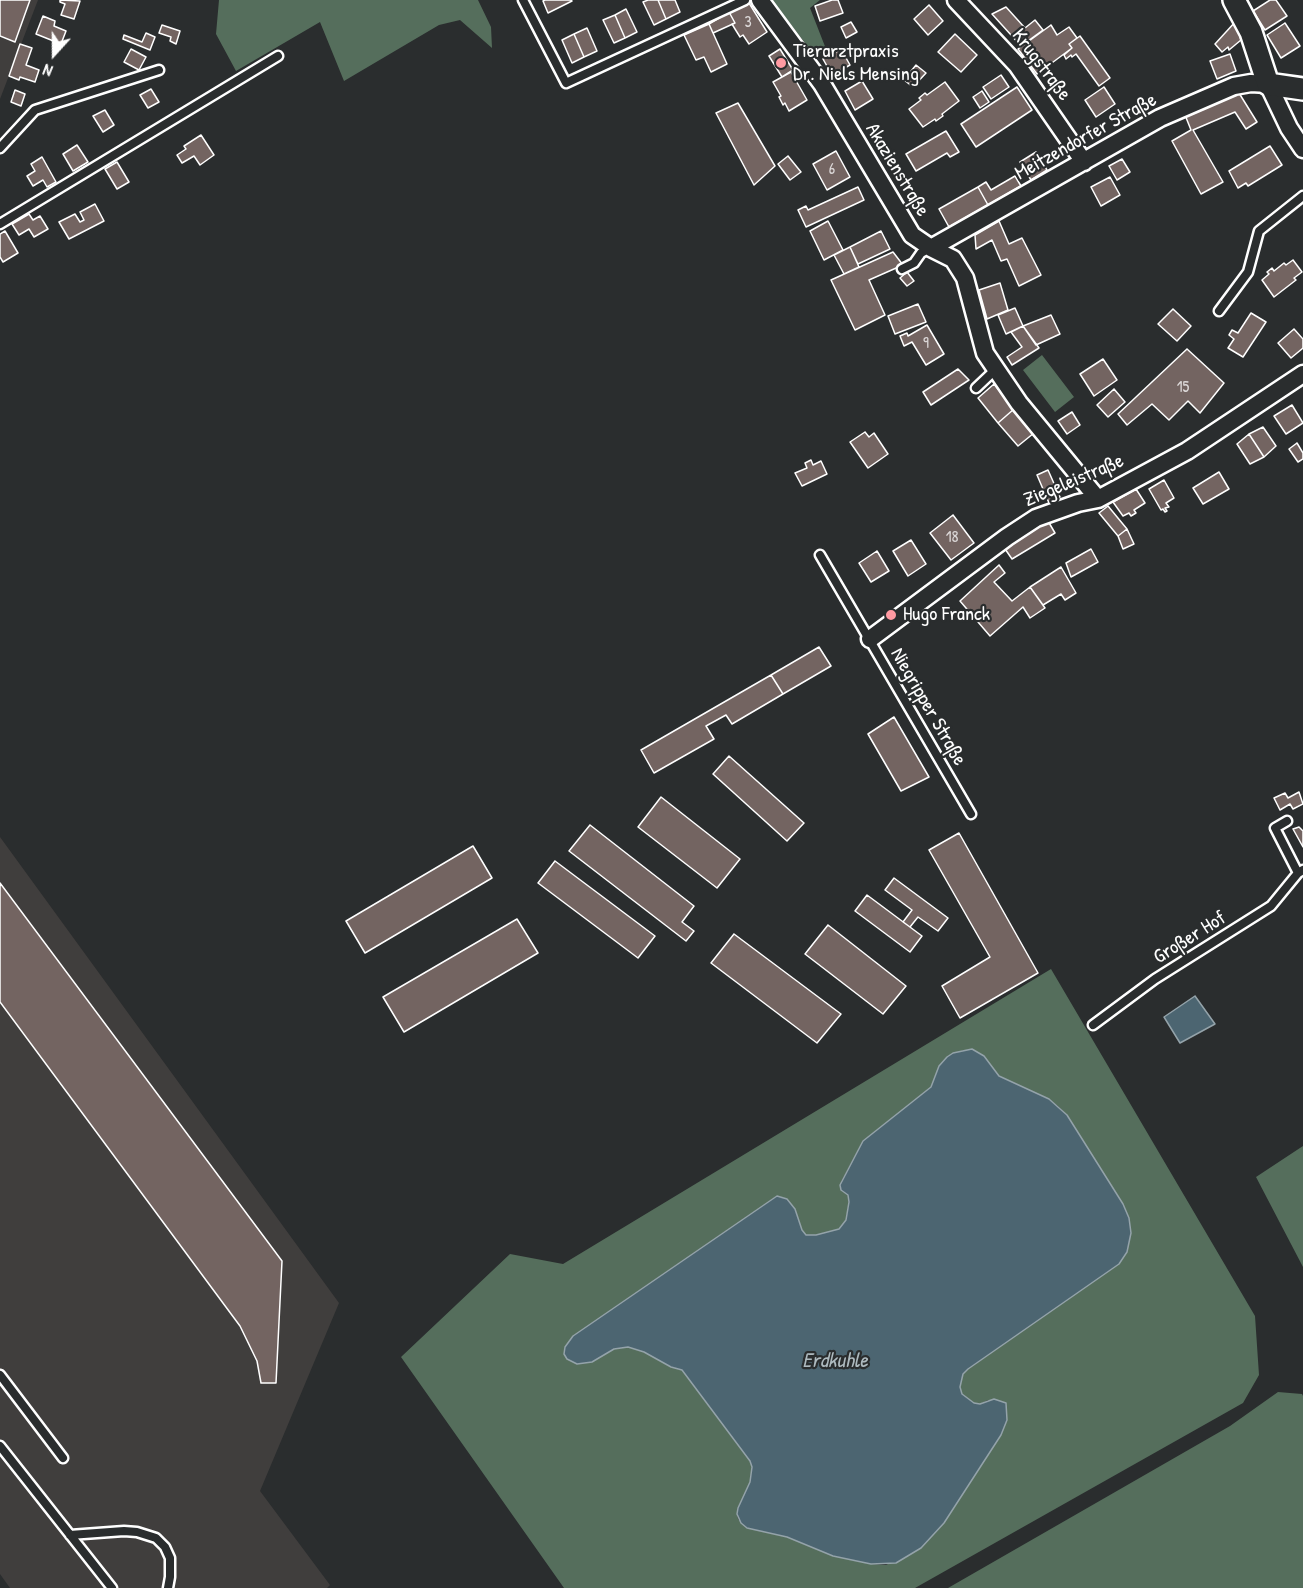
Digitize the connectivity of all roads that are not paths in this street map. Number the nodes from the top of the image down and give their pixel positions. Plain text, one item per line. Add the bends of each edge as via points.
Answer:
1 (523, 0) edge
2 (530, 0) edge
3 (745, 0) edge
4 (760, 0) edge
5 (956, 0) edge
6 (1234, 0) edge
7 (528, 9) junction
8 (278, 56) dead end
9 (159, 70) dead end
10 (1268, 84) junction
11 (1303, 89) edge
12 (0, 148) edge
13 (1303, 149) edge
14 (1084, 162) junction
15 (1303, 196) edge
16 (0, 224) edge
17 (931, 248) junction
18 (902, 269) dead end
19 (1219, 311) dead end
20 (996, 369) junction
21 (1303, 374) edge
22 (976, 388) dead end
23 (1098, 499) junction
24 (820, 555) dead end
25 (870, 639) junction
26 (971, 814) dead end
27 (1287, 821) dead end
28 (1300, 871) edge
29 (1093, 1025) dead end
30 (0, 1375) edge
31 (0, 1446) edge
32 (63, 1458) dead end
33 (70, 1535) junction
34 (111, 1588) edge
35 (168, 1588) edge

1 - 7 lane
2 - 7 lane
3 - 7 lane via 566,83
4 - 17 street, Akazienstraße via 822,84 912,235
5 - 14 street, Krugstraße via 1017,65
6 - 10 street via 1251,32
8 - 16 lane
9 - 12 lane via 35,110
10 - 11 street
10 - 13 street
10 - 14 street, Meitzendorfer Straße via 1234,86 1160,118
14 - 17 street, Meitzendorfer Straße
15 - 19 lane via 1259,231 1248,272
17 - 18 lane
17 - 20 street, Akazienstraße via 953,259 964,278 985,353
20 - 22 lane
20 - 23 street, Akazienstraße
21 - 23 street, Ziegeleistraße via 1187,452
23 - 25 street, Ziegeleistraße via 1036,518
24 - 25 lane, Niegripper Straße
25 - 26 lane, Niegripper Straße
27 - 28 lane, Großer Hof via 1275,828
28 - 29 lane, Großer Hof via 1271,906 1155,979
30 - 32 lane
31 - 33 lane
33 - 34 lane
33 - 35 lane via 117,1530 152,1536 168,1553

